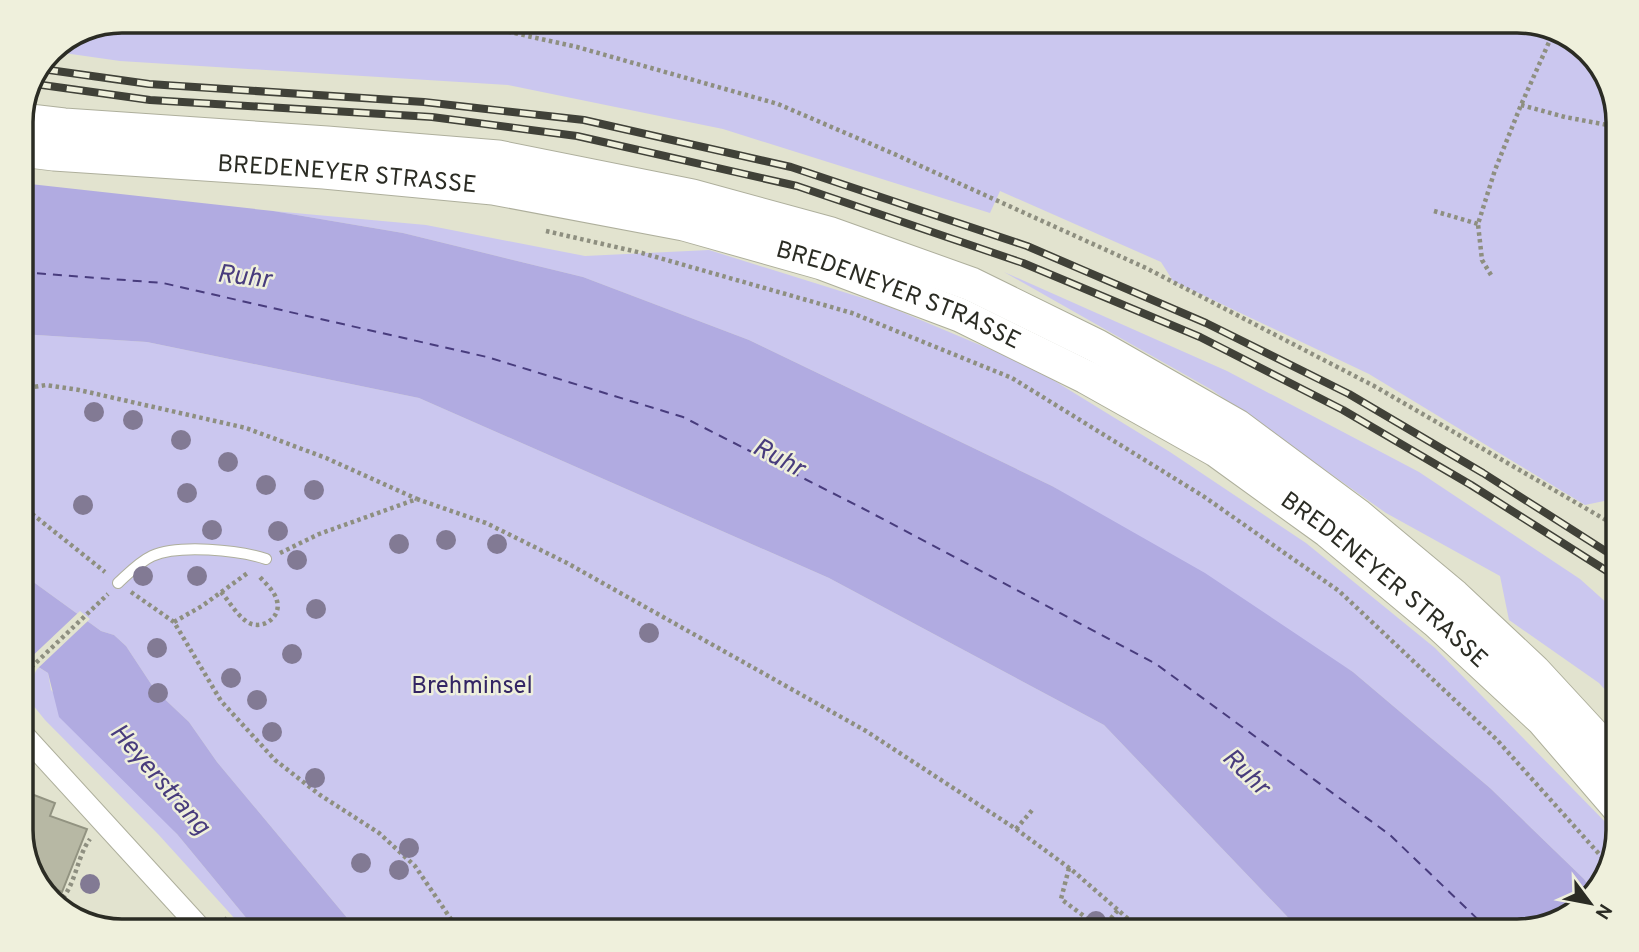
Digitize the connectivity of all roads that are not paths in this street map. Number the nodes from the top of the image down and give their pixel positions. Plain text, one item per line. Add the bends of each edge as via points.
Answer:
1 (33, 121) edge
2 (33, 151) edge
3 (266, 559) road end
4 (118, 583) road end
5 (33, 745) edge
6 (1606, 749) edge
7 (1606, 793) edge
8 (192, 919) edge

1 - 6 main road, BREDENEYER STRASSE via 498,157 705,199 831,234 971,284 1097,346 1237,426 1454,596 1534,671
2 - 7 main road, BREDENEYER STRASSE via 493,188 684,224 822,263 960,314 1216,450 1328,531 1436,621 1543,720
3 - 4 lane via 221,551 167,551 138,564
5 - 8 street

